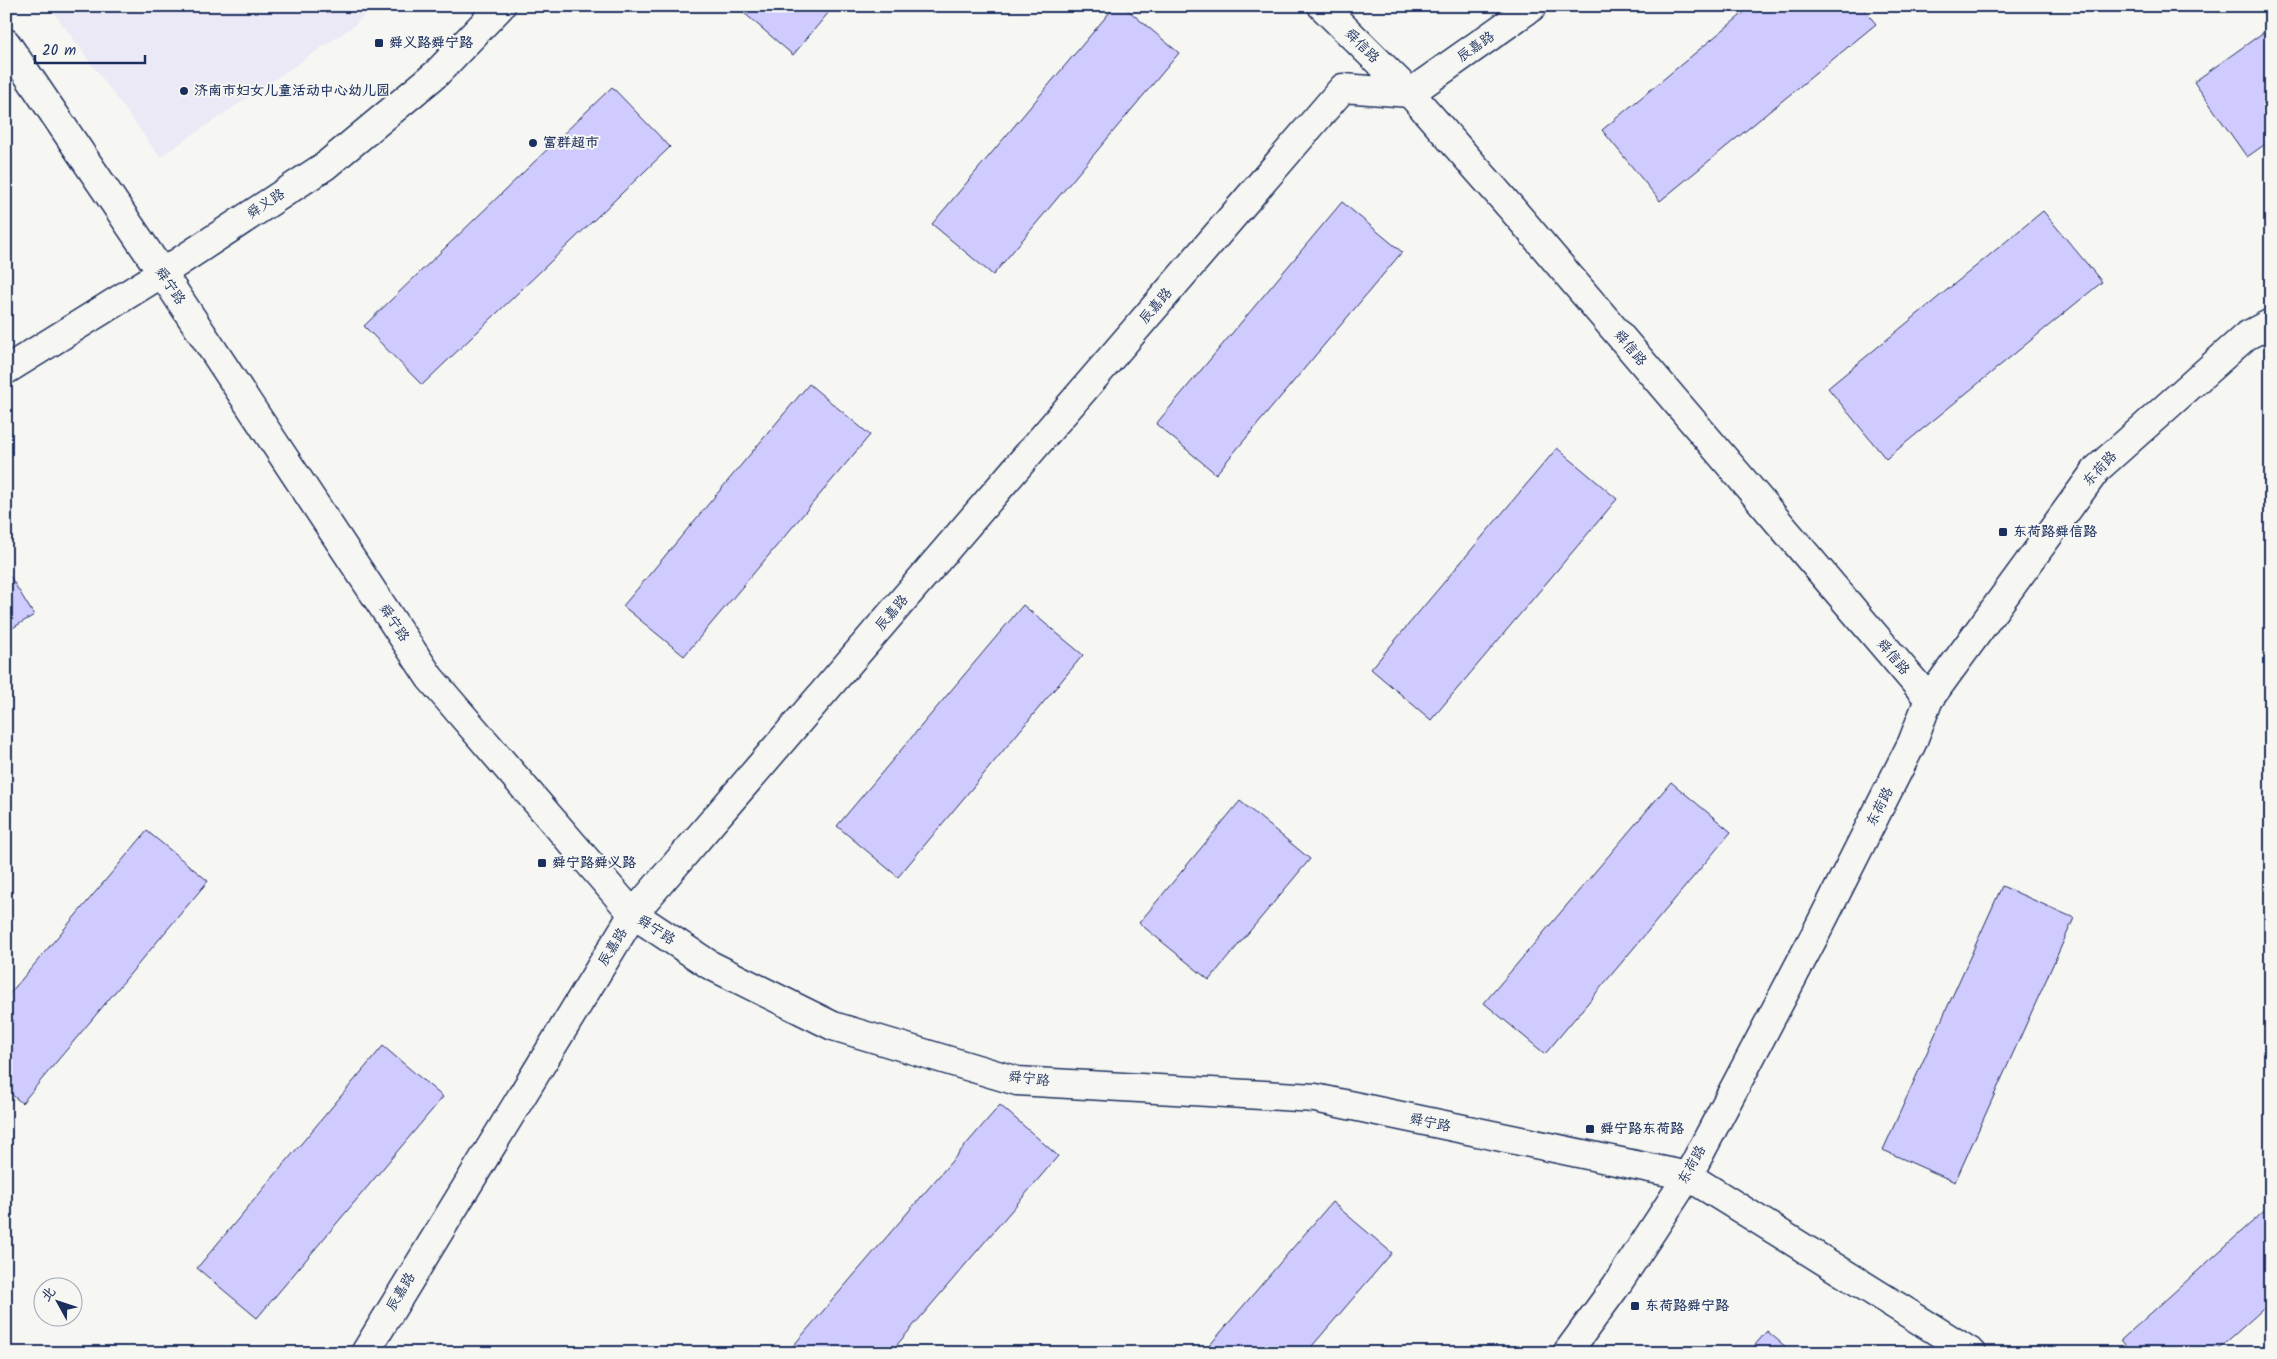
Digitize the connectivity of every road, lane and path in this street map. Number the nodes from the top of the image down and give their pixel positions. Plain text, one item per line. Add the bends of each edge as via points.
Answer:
1 (501, 6) edge
2 (1322, 6) edge
3 (1533, 6) edge
4 (6, 43) edge
5 (1410, 93) junction
6 (162, 273) junction
7 (2271, 323) edge
8 (6, 370) edge
9 (1929, 700) junction
10 (633, 914) junction
11 (1688, 1176) junction
12 (365, 1353) edge
13 (1567, 1353) edge
14 (1972, 1353) edge

1 - 6 street, 舜义路 via 436,74 325,166
2 - 5 street, 舜信路
3 - 5 street, 辰嘉路
4 - 6 street, 舜宁路
5 - 9 street, 舜信路
5 - 10 street, 辰嘉路 via 1343,88
6 - 8 street, 舜义路
6 - 10 street, 舜宁路 via 430,678
7 - 9 street, 东荷路 via 2246,336 2097,469
9 - 11 street, 东荷路 via 1912,743 1834,898
10 - 11 street, 舜宁路 via 710,965 833,1026 1017,1080 1314,1098
10 - 12 street, 辰嘉路
11 - 13 street, 东荷路 via 1616,1286
11 - 14 street

